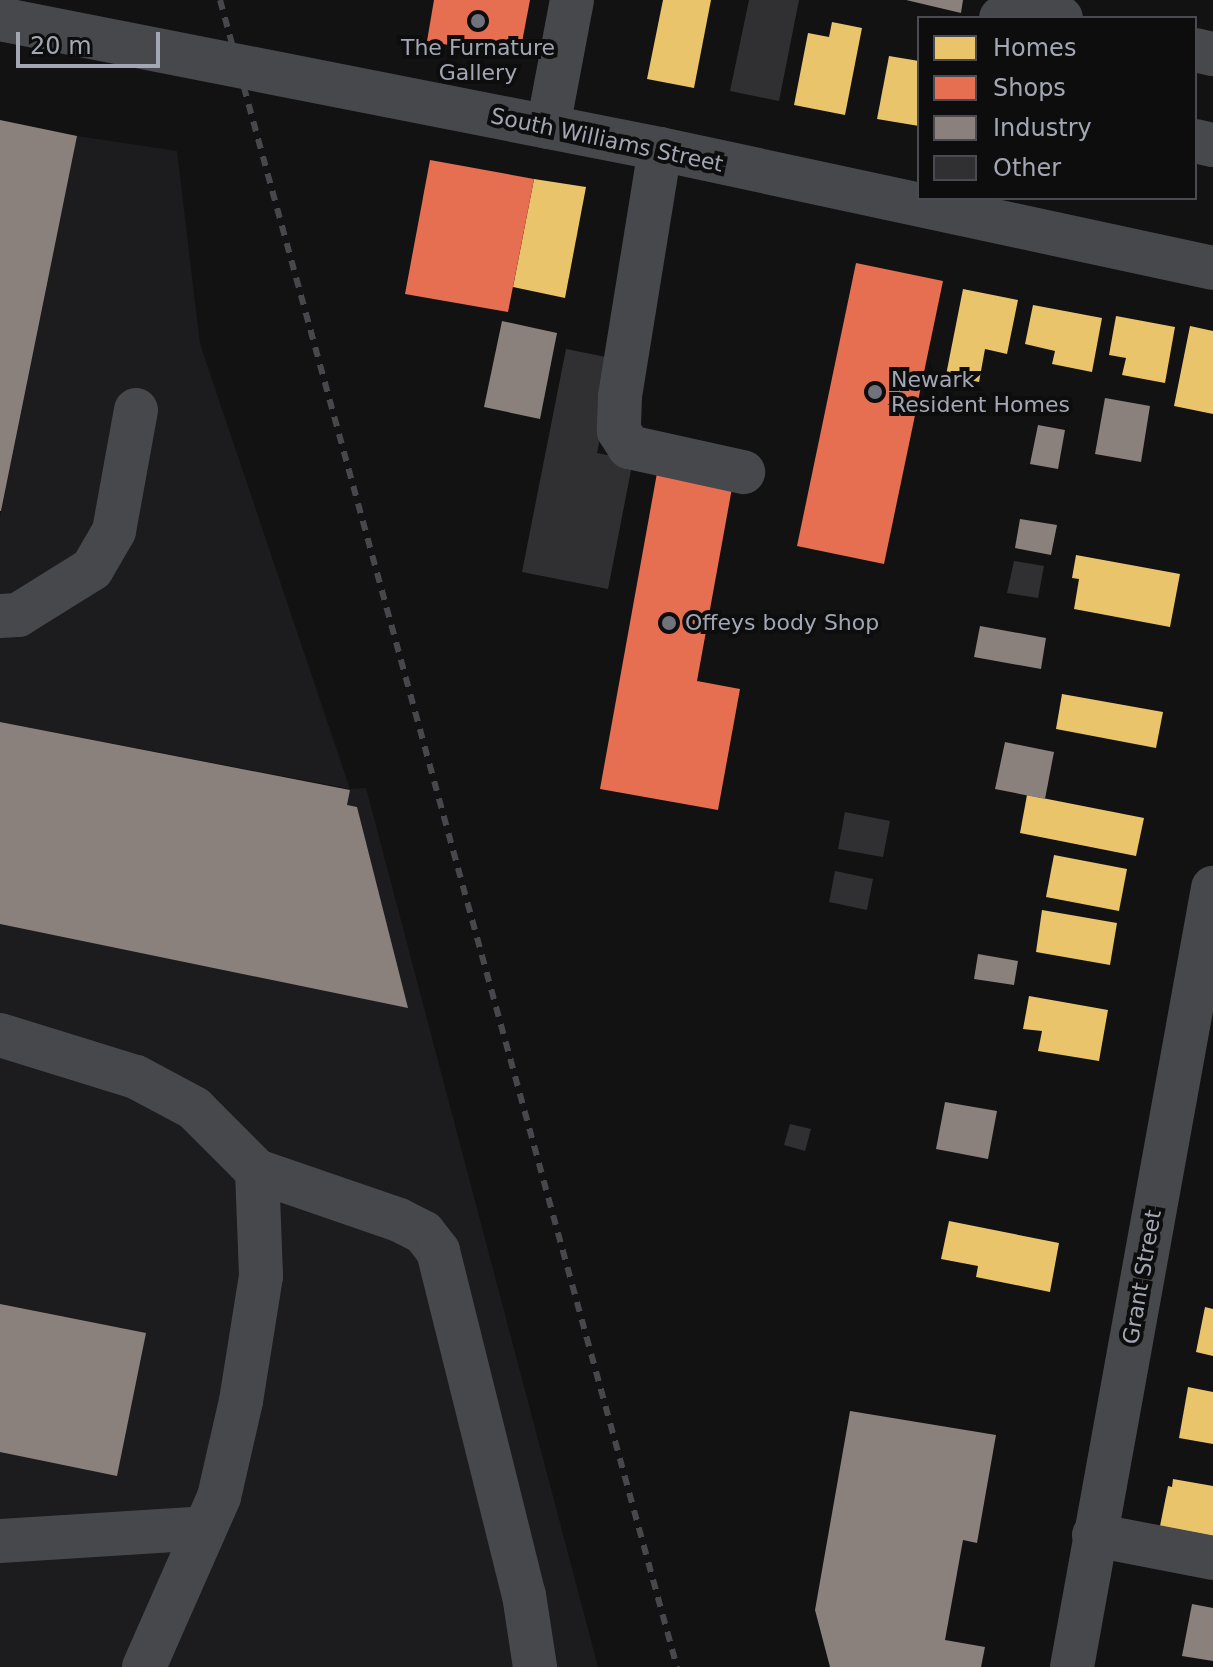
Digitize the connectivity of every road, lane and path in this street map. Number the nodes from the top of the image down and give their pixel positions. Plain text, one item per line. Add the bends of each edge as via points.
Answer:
1 (572, 0) edge
2 (1002, 11) edge
3 (1053, 16) edge
4 (0, 19) edge
5 (548, 127) junction
6 (660, 149) junction
7 (917, 198) edge
8 (927, 200) edge
9 (953, 205) edge
10 (1213, 268) edge
11 (136, 410) dead end
12 (743, 472) dead end
13 (0, 616) edge
14 (1213, 888) edge
15 (0, 1035) edge
16 (257, 1171) junction
17 (205, 1528) junction
18 (1094, 1535) junction
19 (0, 1541) edge
20 (1213, 1558) edge
21 (144, 1667) edge
22 (535, 1667) edge
23 (1072, 1667) edge

1 - 5 street
2 - 3 street via 1025,9
4 - 5 street, South Williams Street
5 - 6 street, South Williams Street
6 - 7 street, South Williams Street
6 - 12 street via 620,396 619,431 629,447
8 - 9 street, South Williams Street
9 - 10 street, South Williams Street
11 - 13 street via 114,531 92,569 18,615
14 - 18 street, Grant Street
15 - 16 street via 136,1077 194,1108
16 - 17 street via 261,1276 241,1401 219,1497
16 - 22 street via 399,1220 424,1233 438,1251 524,1595
17 - 19 street
17 - 21 street
18 - 20 street
18 - 23 street, Grant Street

